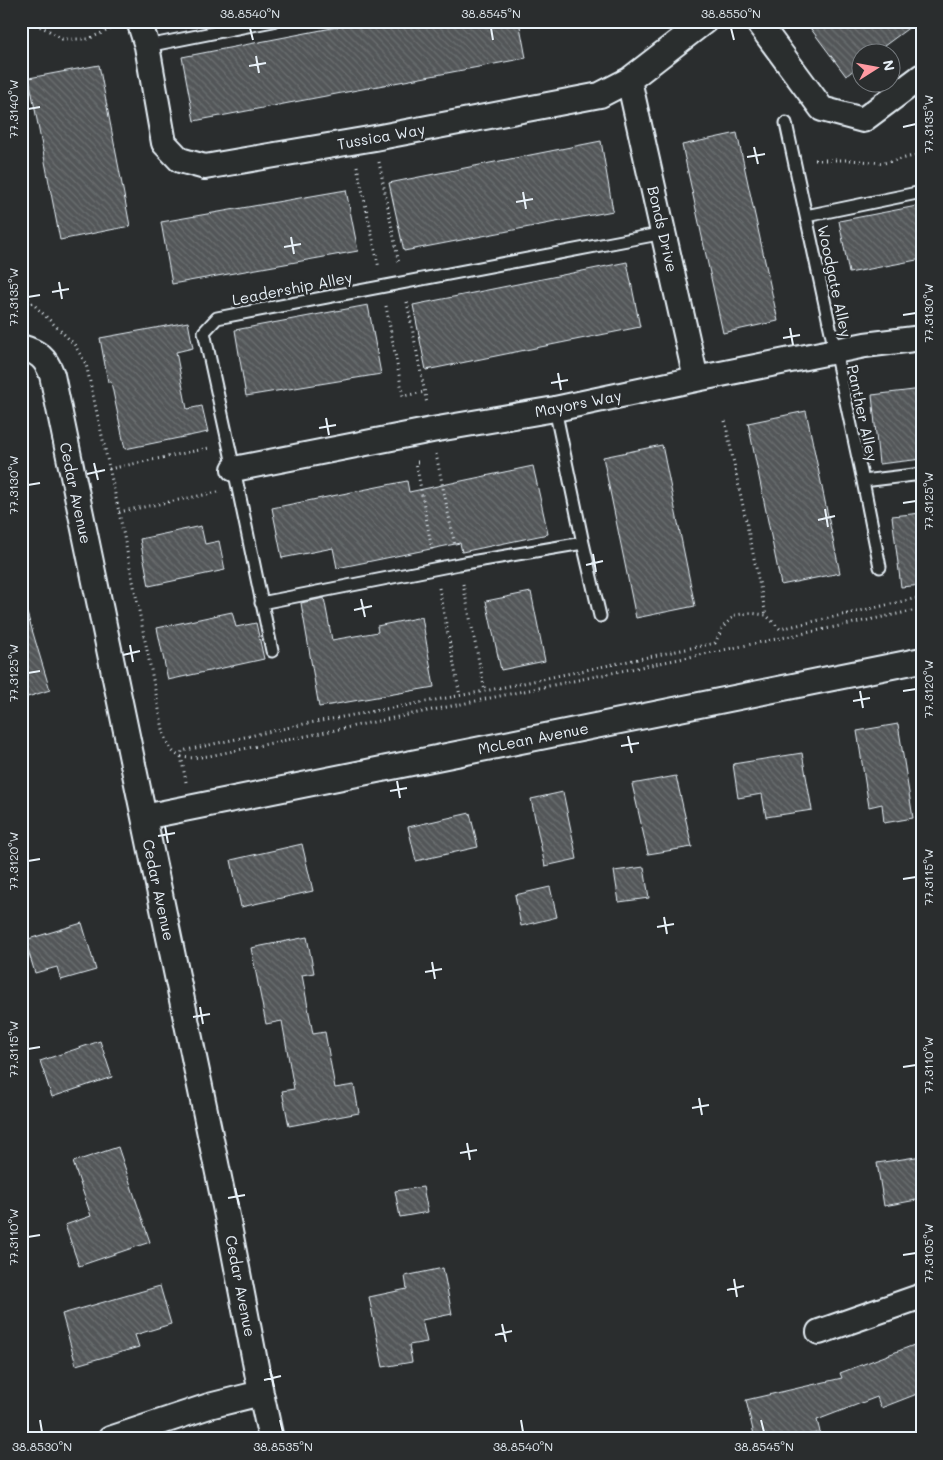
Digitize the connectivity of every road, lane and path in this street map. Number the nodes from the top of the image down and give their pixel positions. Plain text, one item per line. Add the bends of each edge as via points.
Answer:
1 (26, 21) edge
2 (272, 21) edge
3 (705, 21) edge
4 (757, 21) edge
5 (130, 23) edge
6 (147, 46) junction
7 (922, 76) edge
8 (629, 80) junction
9 (786, 123) dead end
10 (922, 154) edge
11 (795, 164) junction
12 (922, 192) edge
13 (806, 216) junction
14 (664, 233) junction
15 (21, 292) edge
16 (922, 338) edge
17 (26, 349) edge
18 (835, 352) junction
19 (696, 379) junction
20 (555, 409) junction
21 (725, 421) dead end
22 (229, 444) junction
23 (109, 469) junction
24 (922, 474) edge
25 (236, 478) junction
26 (863, 481) junction
27 (119, 512) junction
28 (583, 543) junction
29 (880, 567) dead end
30 (922, 597) edge
31 (261, 603) junction
32 (922, 610) edge
33 (766, 615) junction
34 (600, 616) dead end
35 (272, 651) dead end
36 (922, 660) edge
37 (181, 756) junction
38 (190, 807) junction
39 (144, 816) junction
40 (922, 1296) edge
41 (819, 1332) dead end
42 (261, 1393) junction
43 (922, 1435) edge
44 (110, 1439) edge
45 (271, 1439) edge
46 (914, 1439) edge

1 - 5 path via 62,39 88,39
2 - 6 lane
3 - 8 street, Tussica Way
4 - 7 street via 822,109 863,120
5 - 6 street, Tussica Way
6 - 8 street, Tussica Way via 164,143 180,160 205,167 600,95
8 - 14 street, Bonds Drive
9 - 11 lane, Woodgate Alley
10 - 11 path via 884,163 820,160
11 - 13 lane, Woodgate Alley
12 - 13 lane, Woodgate Alley
13 - 18 lane, Woodgate Alley
14 - 19 street, Bonds Drive
14 - 22 lane, Leadership Alley via 217,318 204,332
15 - 23 path via 74,344 86,364
16 - 18 street, Mayors Way
17 - 39 street, Cedar Avenue via 44,360 52,375
18 - 19 street, Mayors Way
18 - 26 lane, Panther Alley
19 - 20 street, Mayors Way
20 - 25 street, Mayors Way via 432,430
20 - 28 lane
21 - 33 path
22 - 23 path
22 - 25 lane, Leadership Alley
23 - 27 path
24 - 26 lane, Panther Alley
25 - 27 path
25 - 31 lane, Leadership Alley
26 - 29 lane, Panther Alley
27 - 37 path via 164,734 171,750
28 - 31 lane
28 - 34 lane
30 - 33 path via 780,628
31 - 35 lane, Leadership Alley
32 - 37 path via 209,756 188,759
33 - 37 path via 735,615 723,626 715,643 304,724 182,751
36 - 38 street, McLean Avenue
37 - 38 path
38 - 39 street, McLean Avenue
39 - 42 street, Cedar Avenue
40 - 41 street
42 - 44 street via 209,1406
42 - 45 street, Cedar Avenue
43 - 46 lane

